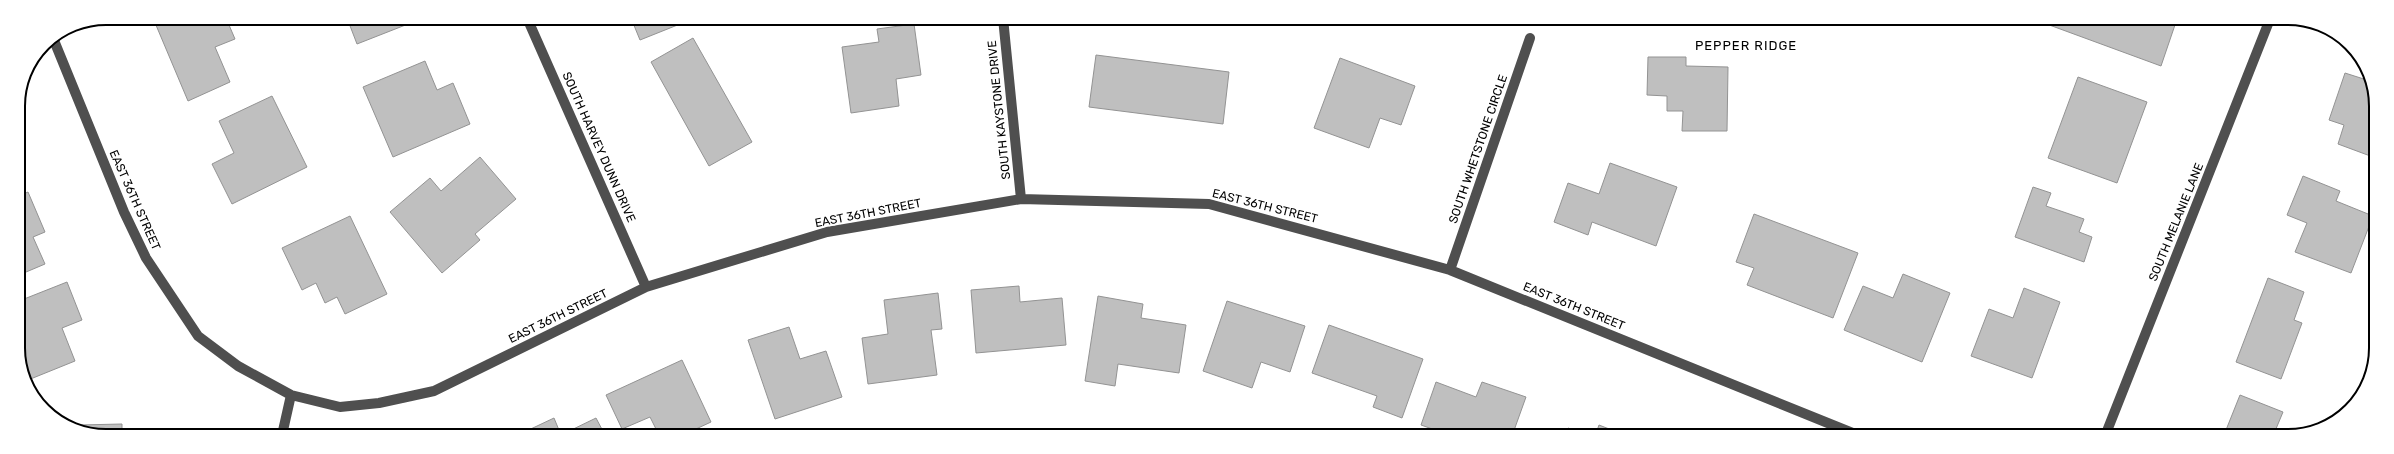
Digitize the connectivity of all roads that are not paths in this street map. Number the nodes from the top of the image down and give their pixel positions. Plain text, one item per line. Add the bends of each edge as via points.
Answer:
1 (530, 25) edge
2 (1003, 25) edge
3 (2268, 25) edge
4 (1530, 38) dead end
5 (55, 43) edge
6 (1021, 199) junction
7 (1450, 270) junction
8 (646, 287) junction
9 (291, 395) junction
10 (283, 429) edge
11 (1843, 429) edge
12 (2108, 429) edge

1 - 8 street, SOUTH HARVEY DUNN DRIVE
2 - 6 street, SOUTH KAYSTONE DRIVE
3 - 12 street, SOUTH MELANIE LANE
4 - 7 street, SOUTH WHETSTONE CIRCLE
5 - 9 street, EAST 36TH STREET via 146,258 198,336 238,366
6 - 7 street, EAST 36TH STREET via 1210,204
6 - 8 street, EAST 36TH STREET via 827,232
7 - 11 street, EAST 36TH STREET
8 - 9 street, EAST 36TH STREET via 434,390 379,403 340,406
9 - 10 street

